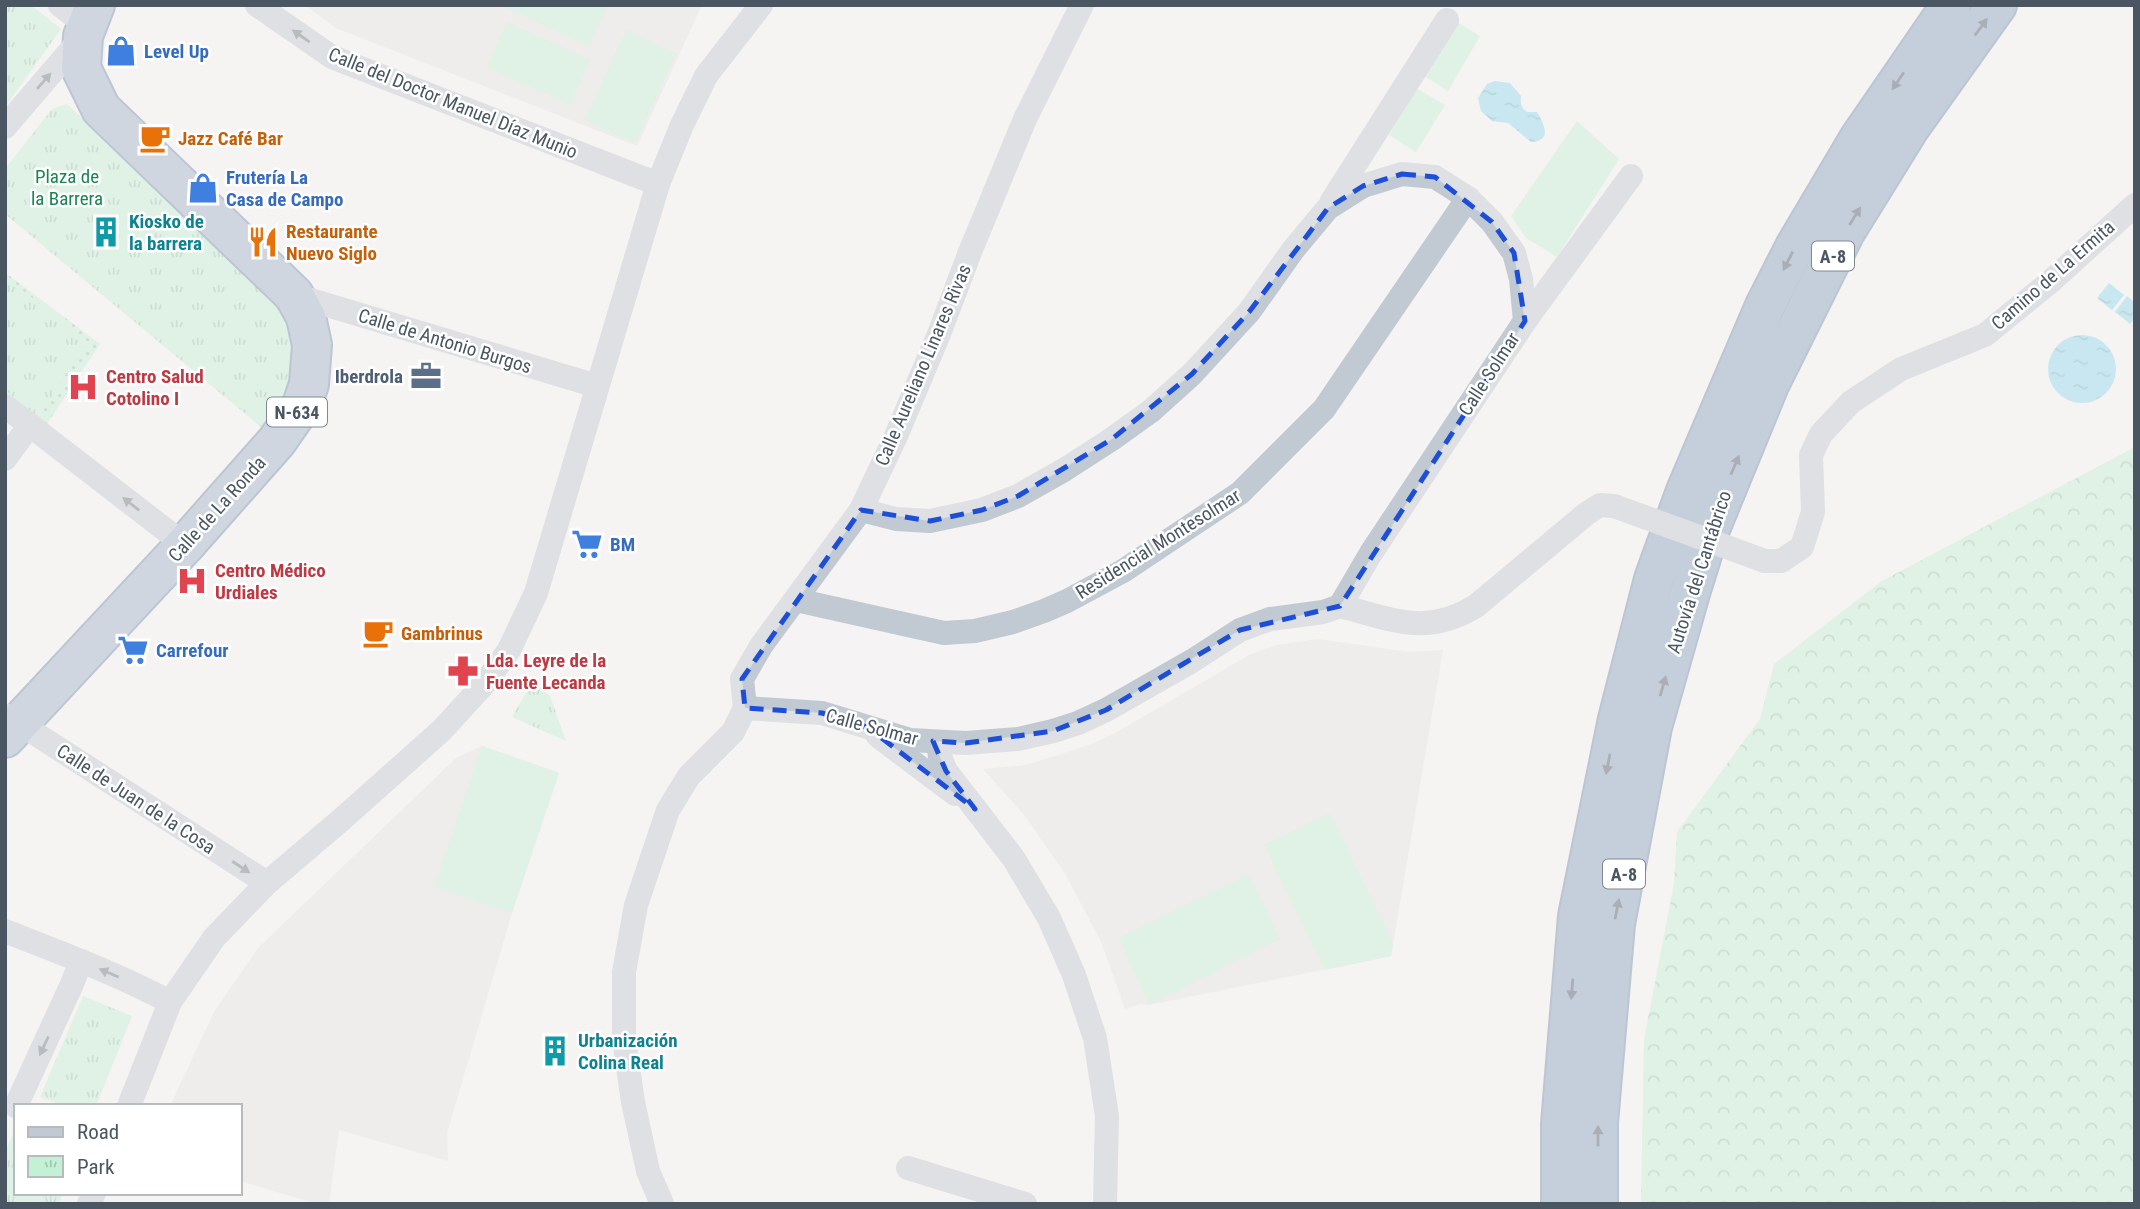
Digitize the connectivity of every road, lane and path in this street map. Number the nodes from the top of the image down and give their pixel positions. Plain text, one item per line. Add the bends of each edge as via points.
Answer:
1 (257, 5) edge
2 (761, 5) edge
3 (1082, 5) edge
4 (1951, 5) edge
5 (1997, 5) edge
6 (1447, 20) dead end
7 (81, 28) edge
8 (5, 127) edge
9 (1631, 176) dead end
10 (658, 184) junction
11 (1468, 198) junction
12 (2135, 205) edge
13 (1328, 208) junction
14 (294, 295) junction
15 (1525, 321) junction
16 (597, 386) junction
17 (5, 405) edge
18 (30, 425) junction
19 (5, 459) edge
20 (861, 510) junction
21 (185, 545) junction
22 (796, 600) junction
23 (1340, 606) junction
24 (745, 708) junction
25 (10, 725) edge
26 (867, 727) junction
27 (938, 742) junction
28 (975, 809) junction
29 (267, 883) junction
30 (5, 931) edge
31 (81, 961) junction
32 (170, 1002) junction
33 (15, 1104) edge
34 (130, 1104) edge
35 (908, 1168) dead end
36 (662, 1204) edge
37 (1025, 1204) edge
38 (1105, 1204) edge
39 (1561, 1204) edge
40 (1598, 1204) edge

10 -> 1 street, Calle del Doctor Manuel Díaz Munio via 331,57
2 - 10 street via 706,76
3 - 20 street, Calle Aureliano Linares Rivas via 1025,119 939,334
4 -> 39 highway, Autovía del Cantábrico / A-8 via 1859,139 1765,306 1686,491 1654,579 1618,719 1578,916 1561,1124
40 -> 5 highway, Autovía del Cantábrico / A-8 via 1598,1123 1615,924 1652,727 1710,529 1769,385 1845,232 1910,127
6 - 13 street
8 -> 7 street
7 - 14 highway, Calle de La Ronda / N-634 via 101,109
9 - 15 street
10 - 16 street
11 - 13 street, Calle Solmar via 1435,177 1402,174 1363,186
11 - 15 street, Calle Solmar via 1514,253
11 - 22 street, Residencial Montesolmar via 1324,408 1240,493 1123,570 1044,611 975,631 944,633
12 - 23 street, Camino de La Ermita, bridge via 1985,335 1901,369 1851,402 1821,435 1811,455 1813,512 1802,547 1781,561 1765,561 1614,506 1600,505 1459,617 1406,624
13 - 20 street, Calle Solmar via 1222,343 1151,411 1112,439 1018,496 982,510 930,520 896,519
14 - 16 street, Calle de Antonio Burgos
14 - 21 highway, Calle de La Ronda / N-634 via 306,317 312,345 302,405 277,441
15 - 23 street, Calle Solmar
16 - 29 street via 536,593 509,650 442,730
17 - 18 street
18 - 19 street
21 -> 18 street
20 - 22 street, Calle Aureliano Linares Rivas
21 - 25 highway, Calle de La Ronda / N-634
22 - 24 street, Calle Aureliano Linares Rivas via 742,679
23 - 27 street, Calle Solmar via 1269,619 1240,630 1117,704 1066,727 1018,739
24 - 26 street, Calle Solmar via 821,713
24 - 36 street via 733,732 689,776 668,810 636,905 624,972 624,1040 633,1101 648,1171
25 -> 29 street, Calle de Juan de la Cosa
26 - 27 street, Calle Solmar via 910,740
26 - 28 street
27 - 28 street via 947,771
28 - 38 street via 1014,859 1049,918 1095,1038 1107,1116
29 - 32 street via 215,938
30 - 31 street
32 -> 31 street
31 -> 33 street
32 - 34 street
35 - 37 street

